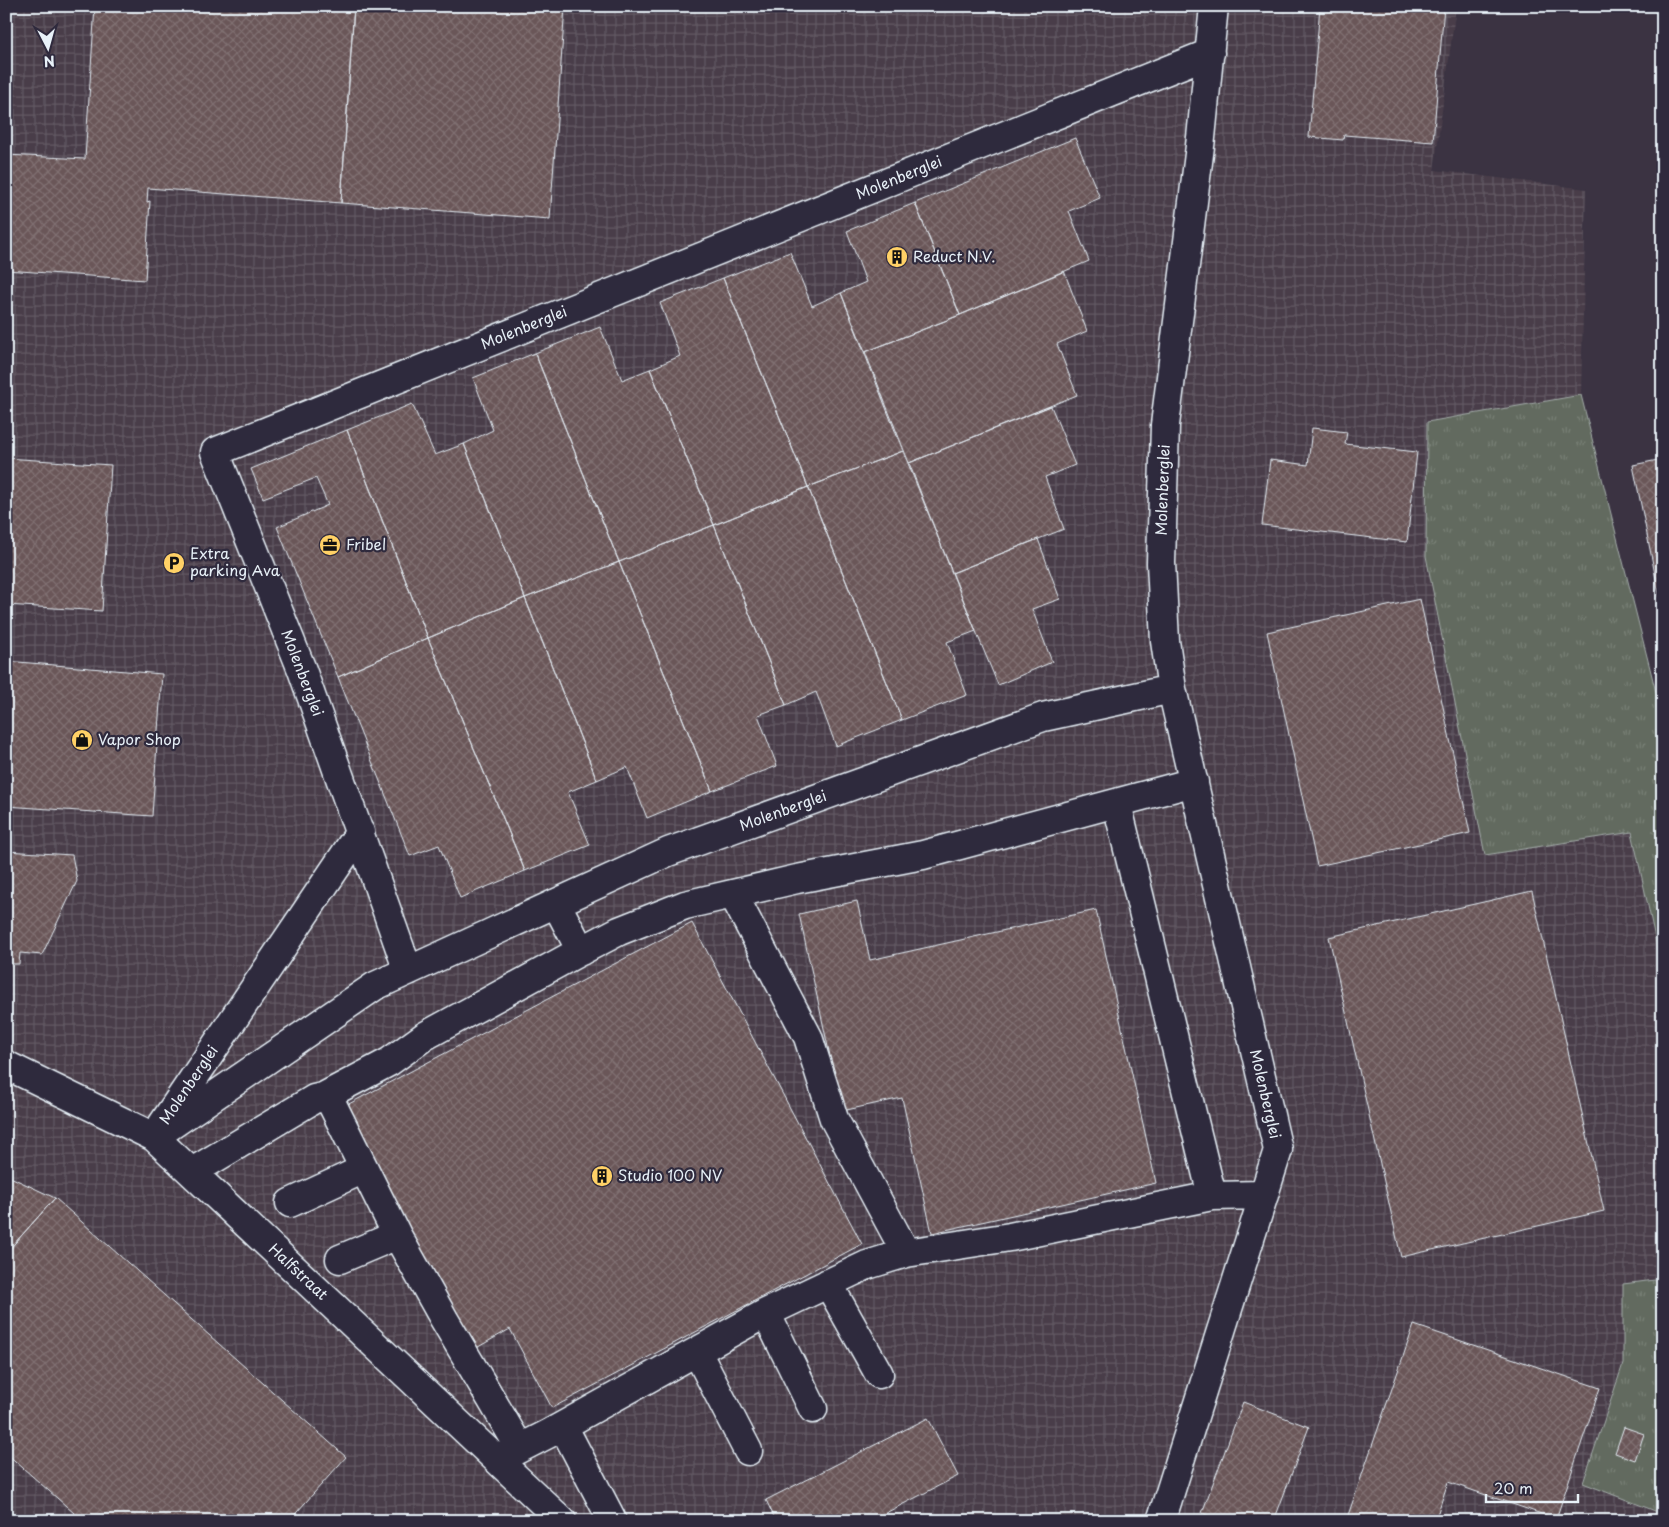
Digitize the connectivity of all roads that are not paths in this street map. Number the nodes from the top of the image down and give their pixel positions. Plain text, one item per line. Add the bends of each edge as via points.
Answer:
1 (1214, 6) edge
2 (1210, 53) junction
3 (1172, 689) junction
4 (1194, 782) junction
5 (1117, 804) junction
6 (360, 832) junction
7 (733, 894) junction
8 (556, 903) junction
9 (581, 951) junction
10 (408, 971) junction
11 (6, 1065) edge
12 (323, 1097) junction
13 (154, 1136) junction
14 (364, 1169) junction
15 (192, 1172) junction
16 (1264, 1195) junction
17 (1212, 1196) junction
18 (290, 1203) dead end
19 (397, 1235) junction
20 (906, 1253) junction
21 (340, 1259) dead end
22 (828, 1283) junction
23 (766, 1313) junction
24 (697, 1352) junction
25 (880, 1374) dead end
26 (813, 1409) dead end
27 (563, 1426) junction
28 (748, 1451) dead end
29 (508, 1454) junction
30 (610, 1518) dead end
31 (562, 1521) edge
32 (1161, 1521) edge

1 - 2 street, Molenberglei
2 - 3 street, Molenberglei via 1165,426 1161,563
2 - 6 street, Molenberglei via 215,452 302,670
3 - 4 street, Molenberglei
3 - 8 street, Molenberglei via 1044,717 668,852
4 - 5 street
4 - 16 street, Molenberglei via 1278,1150
5 - 7 street via 922,855
5 - 17 street
6 - 10 street, Molenberglei
6 - 13 street, Molenberglei
7 - 9 street via 685,905 619,931
7 - 20 street via 808,1037 834,1119
8 - 9 street
8 - 10 street, Molenberglei
9 - 12 street via 425,1036 390,1062
10 - 13 street, Molenberglei via 375,986
11 - 13 street, Halfstraat
12 - 14 street via 330,1100
12 - 15 street via 314,1098
13 - 15 street, Halfstraat
14 - 18 street
14 - 19 street
15 - 29 street, Halfstraat
16 - 17 street
16 - 32 street, Molenberglei
17 - 20 street via 1010,1237
19 - 21 street
19 - 29 street via 444,1319
20 - 22 street via 867,1265
22 - 23 street
22 - 25 street
23 - 24 street
23 - 26 street
24 - 27 street
24 - 28 street
27 - 29 street
27 - 30 street
29 - 31 street, Halfstraat

